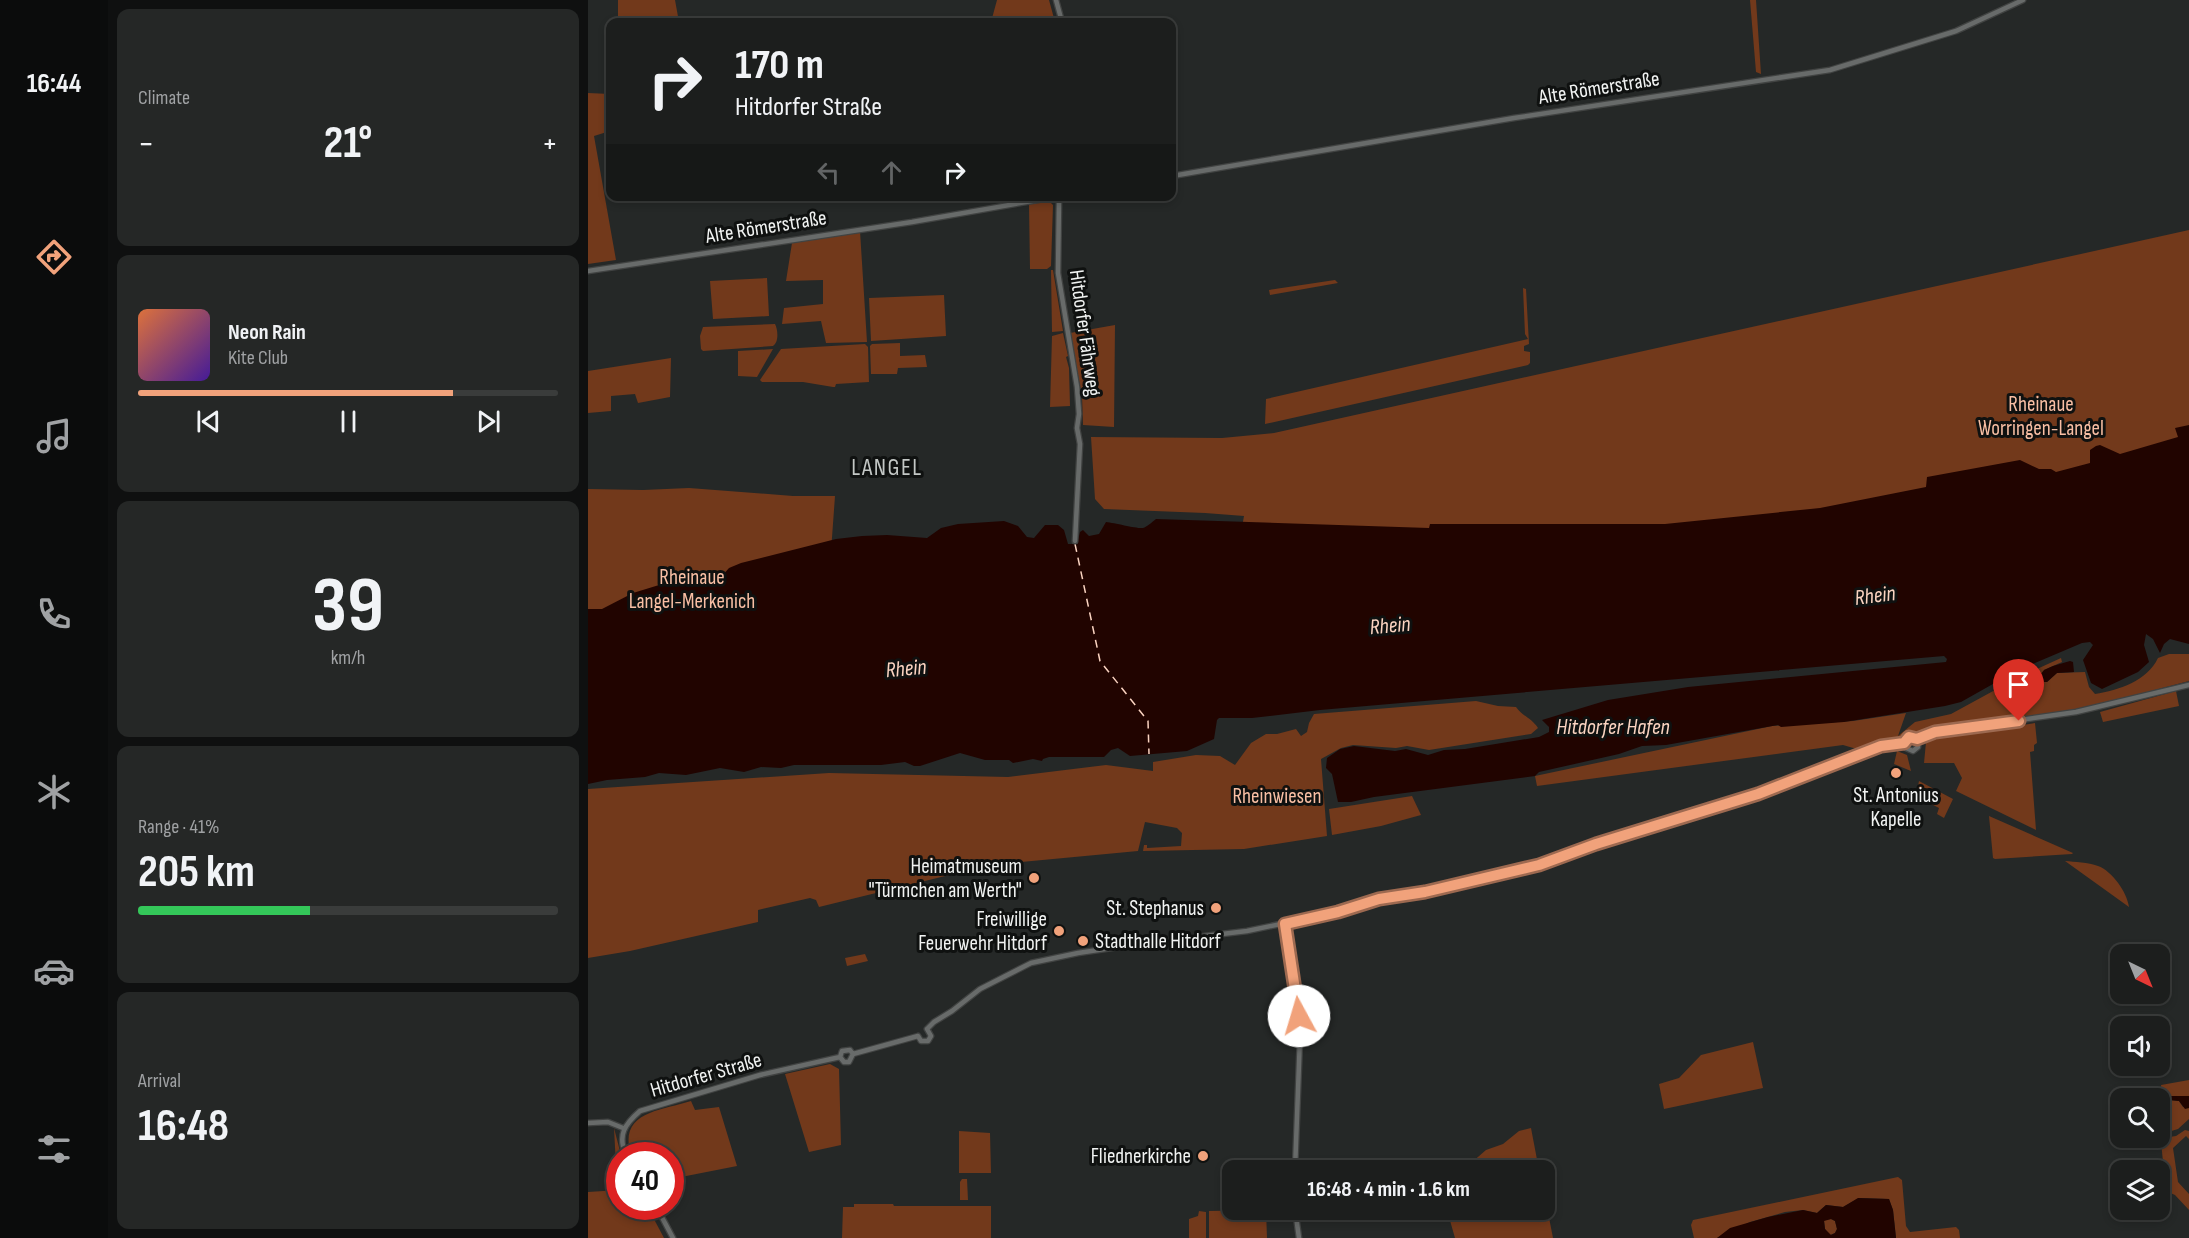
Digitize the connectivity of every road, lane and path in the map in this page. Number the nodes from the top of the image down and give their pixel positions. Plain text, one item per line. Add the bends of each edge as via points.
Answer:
1 (1056, 0) edge
2 (2023, 0) edge
3 (1061, 18) edge
4 (1176, 175) edge
5 (1039, 201) edge
6 (1058, 201) edge
7 (588, 271) edge
8 (1075, 541) dead end
9 (2189, 685) edge
10 (1917, 739) junction
11 (1904, 743) junction
12 (1285, 924) junction
13 (927, 1029) junction
14 (918, 1036) junction
15 (853, 1054) junction
16 (840, 1057) junction
17 (588, 1123) edge
18 (624, 1128) junction
19 (623, 1142) edge
20 (1295, 1160) edge
21 (663, 1220) edge
22 (1297, 1220) edge
23 (673, 1238) edge
24 (1299, 1238) edge

1 - 3 street
2 - 4 street, Alte Römerstraße via 1956,31 1830,70
5 - 7 street, Alte Römerstraße
6 - 8 street, Hitdorfer Fährweg via 1058,273 1079,414
9 - 10 street via 2097,707 1935,732
10 - 11 street via 1909,737
10 - 11 street via 1918,745 1912,751
11 - 12 street via 1881,746 1758,794 1539,865 1379,899
12 - 13 street via 1031,963 980,989
12 - 20 street via 1300,1036
13 - 14 street via 920,1030
13 - 14 street via 931,1036 928,1041 923,1042
14 - 15 street
15 - 16 street via 846,1049
15 - 16 street via 847,1062
16 - 18 street, Hitdorfer Straße via 760,1075 650,1108
17 - 18 street via 608,1122
18 - 19 street
21 - 23 street
22 - 24 street

